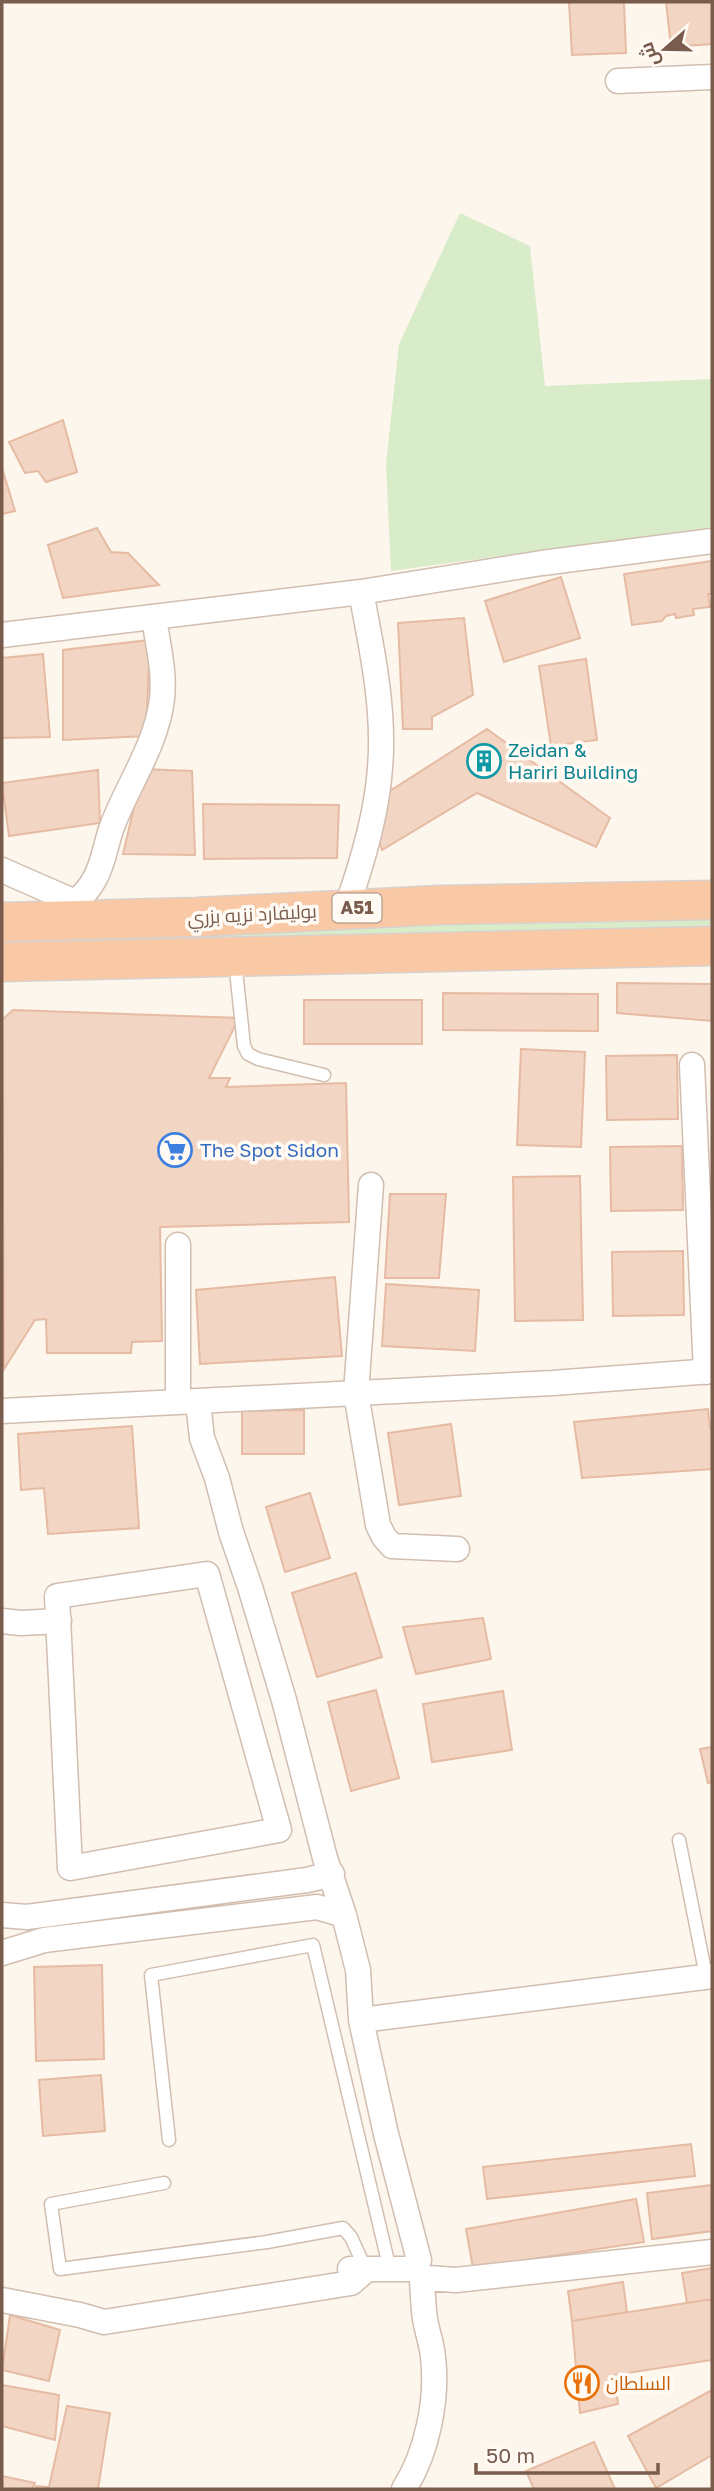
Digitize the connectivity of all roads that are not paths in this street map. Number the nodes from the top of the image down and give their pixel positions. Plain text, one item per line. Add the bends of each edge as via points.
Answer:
1 (712, 76) edge
2 (618, 81) dead end
3 (712, 541) edge
4 (362, 592) junction
5 (154, 618) junction
6 (2, 635) edge
7 (2, 870) edge
8 (712, 900) edge
9 (346, 909) junction
10 (63, 912) junction
11 (2, 922) edge
12 (712, 946) edge
13 (235, 957) junction
14 (7, 965) edge
15 (692, 1065) dead end
16 (324, 1075) dead end
17 (371, 1185) dead end
18 (178, 1245) dead end
19 (709, 1372) edge
20 (356, 1393) junction
21 (188, 1402) junction
22 (2, 1411) edge
23 (457, 1549) dead end
24 (2, 1621) edge
25 (59, 1621) junction
26 (679, 1840) dead end
27 (332, 1874) junction
28 (344, 1914) junction
29 (2, 1915) edge
30 (2, 1953) edge
31 (709, 1976) edge
32 (361, 2020) junction
33 (169, 2140) dead end
34 (164, 2183) dead end
35 (712, 2252) edge
36 (406, 2271) junction
37 (2, 2300) edge
38 (404, 2489) edge

1 - 2 street
3 - 4 street
4 - 5 street
4 - 9 street via 378,696 380,770
5 - 6 street
5 - 10 street via 162,668 162,700 155,726 94,880
7 - 10 street
8 - 9 highway, بوليفارد نزيه بزري / A51
9 - 10 highway, بوليفارد نزيه بزري / A51
10 - 11 highway, بوليفارد نزيه بزري / A51
12 - 13 highway
13 - 14 highway
13 - 16 lane via 248,1054
15 - 19 street
17 - 20 street
18 - 21 street
19 - 20 street
20 - 21 street
20 - 23 street via 384,1537 393,1546
21 - 22 street
21 - 27 street via 217,1478
24 - 25 street
25 - 25 street via 70,1868 279,1830 207,1574 57,1596
26 - 31 lane
27 - 28 street
27 - 29 street via 27,1917
28 - 30 street via 317,1907 44,1940
28 - 32 street via 358,1970
31 - 32 street
32 - 36 street via 386,2134
33 - 36 lane via 151,1975 313,1945
34 - 36 lane via 51,2204 60,2269 343,2228
35 - 36 street via 456,2280
36 - 37 street via 353,2267 80,2315
36 - 38 street via 425,2317 433,2358 433,2401

